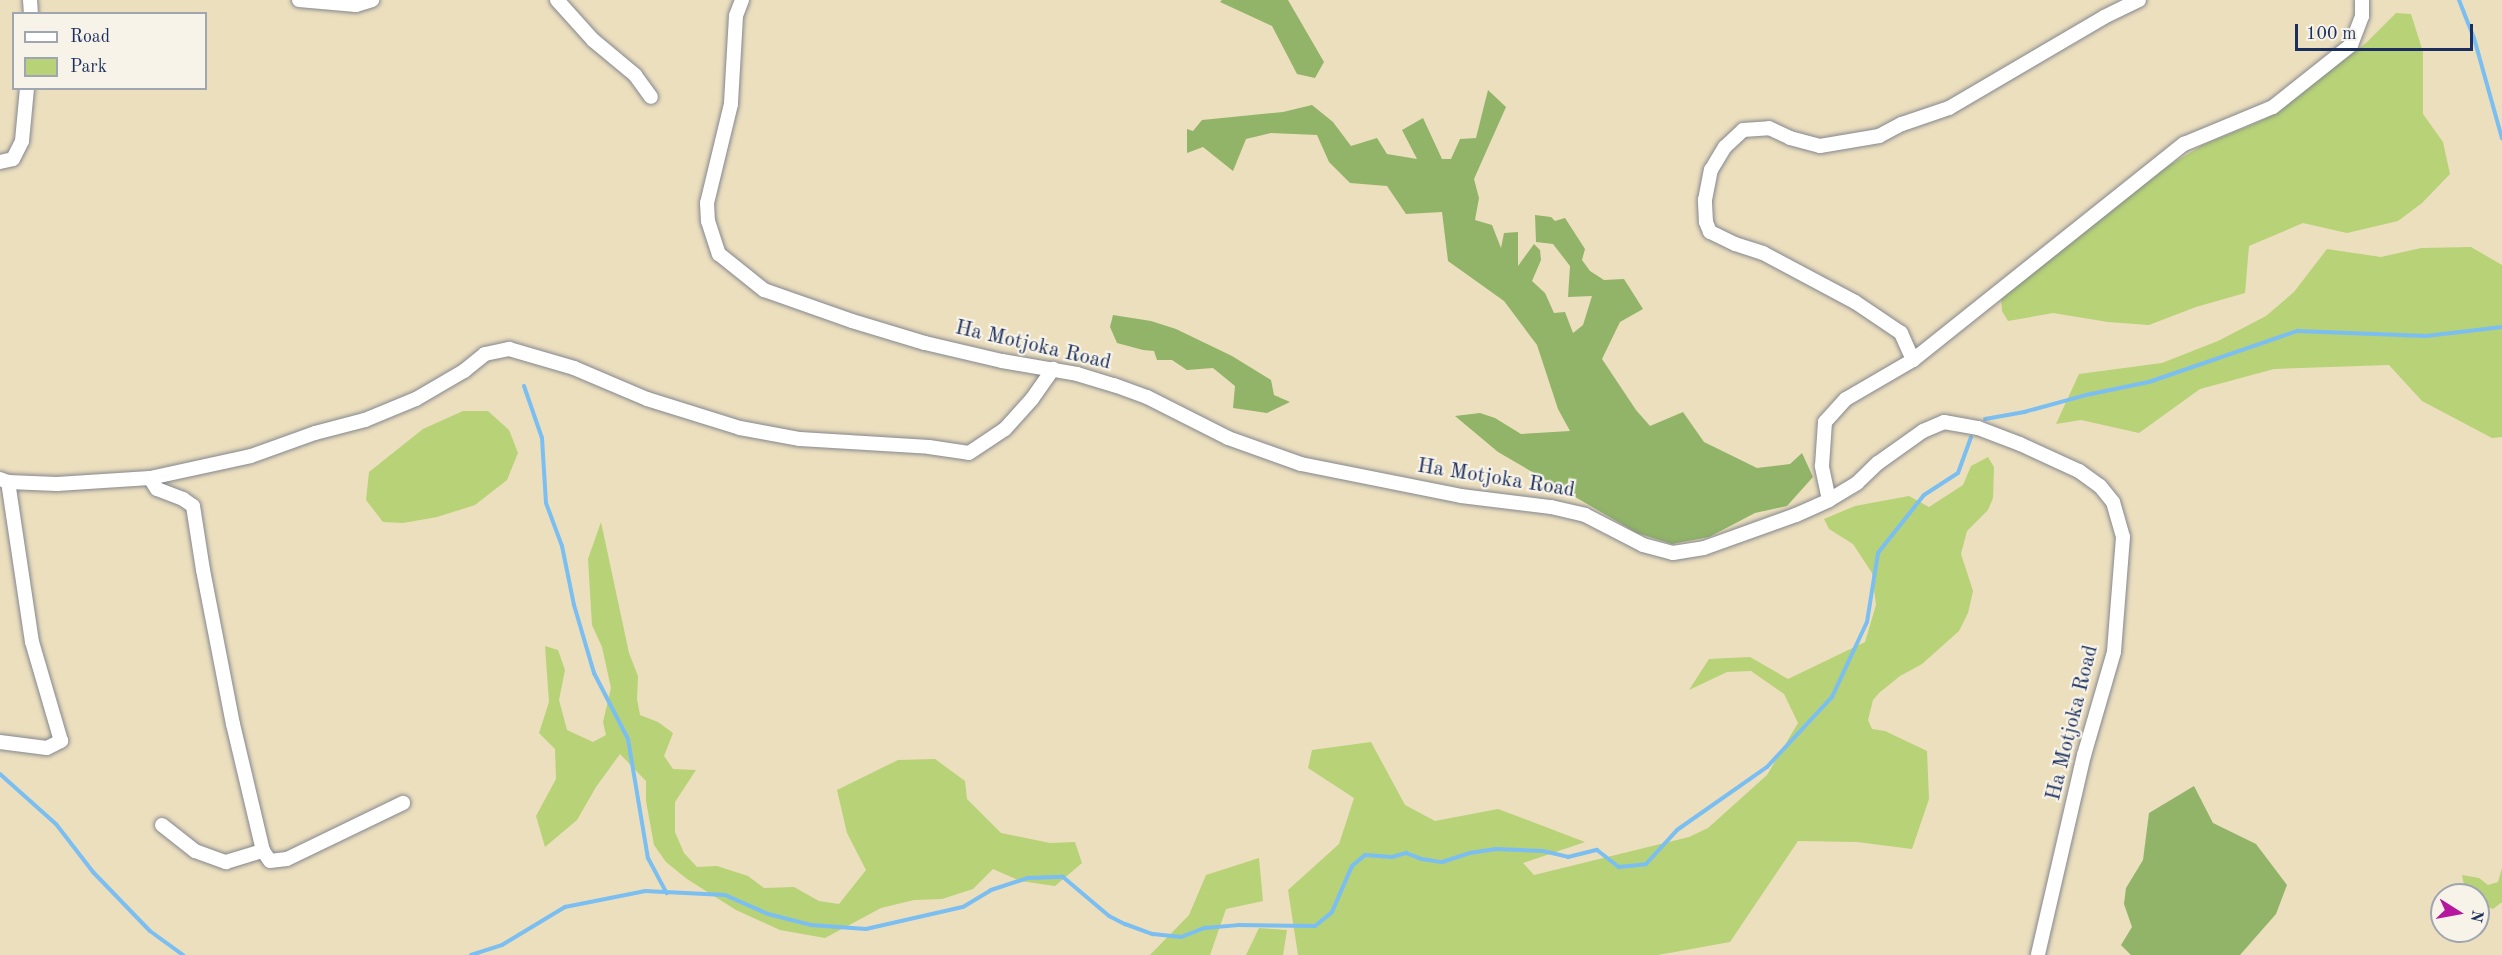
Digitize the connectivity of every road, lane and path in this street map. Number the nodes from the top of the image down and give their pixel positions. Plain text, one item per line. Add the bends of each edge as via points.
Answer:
1 (299, 0) edge
2 (372, 0) edge
3 (557, 0) edge
4 (742, 0) edge
5 (2139, 0) edge
6 (2362, 0) edge
7 (27, 90) edge
8 (651, 97) dead end
9 (0, 162) edge
10 (1913, 360) junction
11 (1053, 369) junction
12 (150, 478) junction
13 (4, 480) edge
14 (1829, 500) junction
15 (0, 742) edge
16 (403, 803) dead end
17 (162, 825) dead end
18 (263, 851) junction
19 (2038, 955) edge

1 - 2 street via 356,5
3 - 8 street via 593,40 634,75
4 - 11 street, Ha Motjoka Road via 735,16 731,104 707,203 711,234 719,254 764,291 968,354
5 - 10 street via 1949,108 1879,136 1820,146 1769,128 1743,130 1725,147 1711,170 1705,200 1710,232 1764,253 1855,302 1901,333
6 - 10 street via 2362,16 2351,45 2272,106 2184,144
7 - 9 street via 22,141 13,159
10 - 14 street via 1846,399 1825,423 1822,466
11 - 12 street via 1005,429 969,453 800,439 740,428 647,399 574,368 509,349 485,354 416,399 365,420 251,456
11 - 14 street, Ha Motjoka Road via 1147,397 1228,438 1300,464 1461,496 1586,515 1643,545 1673,553 1704,548
12 - 13 street via 57,484
12 - 18 street via 157,489 193,506 233,724
13 - 15 street via 32,642 61,741 47,748
14 - 19 street, Ha Motjoka Road via 1923,431 1944,422 1978,428 2050,458 2100,486 2113,502 2123,537 2114,652 2084,755
16 - 18 street via 287,859 270,861
17 - 18 street via 195,851 226,862

